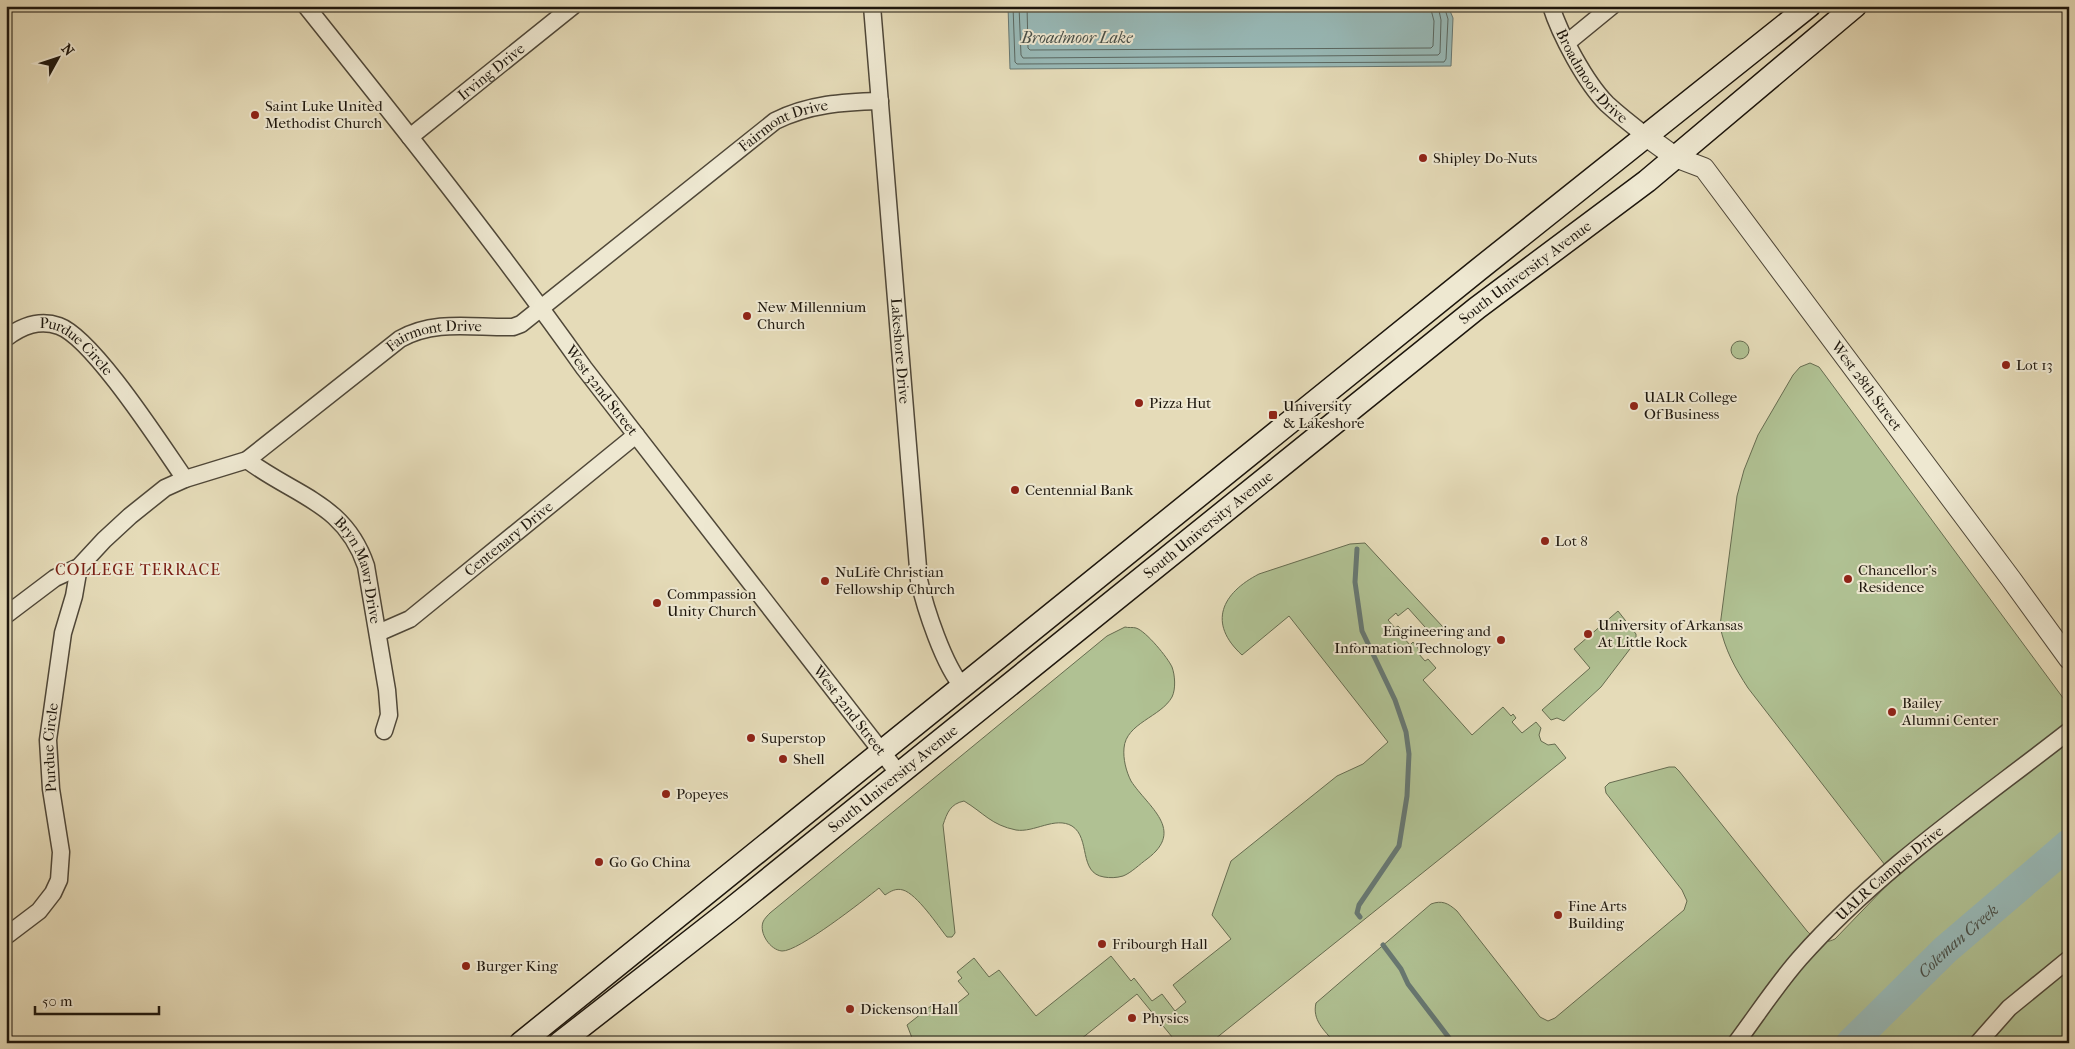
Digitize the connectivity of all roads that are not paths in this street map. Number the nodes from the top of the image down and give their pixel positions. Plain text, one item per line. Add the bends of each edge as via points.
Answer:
1 (306, 6) edge
2 (573, 6) edge
3 (872, 6) edge
4 (1551, 6) edge
5 (1612, 6) edge
6 (1810, 6) edge
7 (1855, 6) edge
8 (1568, 42) junction
9 (880, 101) junction
10 (1646, 136) junction
11 (410, 138) junction
12 (1675, 157) junction
13 (541, 308) junction
14 (6, 338) edge
15 (636, 436) junction
16 (247, 460) junction
17 (185, 479) junction
18 (79, 567) junction
19 (6, 615) edge
20 (378, 633) junction
21 (2069, 659) edge
22 (963, 687) junction
23 (384, 731) dead end
24 (2069, 731) edge
25 (882, 752) junction
26 (899, 774) junction
27 (6, 936) edge
28 (2069, 959) edge
29 (521, 1043) edge
30 (560, 1043) edge
31 (1736, 1043) edge
32 (1978, 1043) edge

1 - 11 street, West 32nd Street
2 - 11 street, Irving Drive
3 - 9 street, Lakeshore Drive
4 - 8 street, Broadmoor Drive
5 - 8 street
6 - 10 main road, South University Avenue
7 - 12 main road, South University Avenue
8 - 10 street, Broadmoor Drive via 1598,94
9 - 13 street, Fairmont Drive via 817,105 775,121
9 - 22 street, Lakeshore Drive via 919,580 931,623
10 - 12 street, West 28th Street
10 - 22 main road, South University Avenue
11 - 13 street, West 32nd Street
12 - 21 street, West 28th Street via 1704,168
12 - 26 main road, South University Avenue via 1424,350
13 - 15 street, West 32nd Street
13 - 16 street, Fairmont Drive via 513,327 446,325 410,333
14 - 17 street, Purdue Circle via 34,324 47,323 70,331 101,363
15 - 20 street, Centenary Drive via 410,619
15 - 25 street, West 32nd Street
16 - 17 street, Fairmont Drive
16 - 20 street, Bryn Mawr Drive via 329,512 353,535 366,566
17 - 18 street, Fairmont Drive via 165,488 130,516
18 - 19 street, Fairmont Drive via 55,578
18 - 27 street, Purdue Circle via 63,632 48,740 51,789 61,852 59,880 39,911
20 - 23 street, Bryn Mawr Drive via 389,716
22 - 25 main road, South University Avenue
24 - 31 street, UALR Campus Drive via 1925,840 1865,893 1800,959
25 - 26 street, West 32nd Street
25 - 29 main road, South University Avenue
26 - 30 main road, South University Avenue
28 - 32 street via 2009,1008

